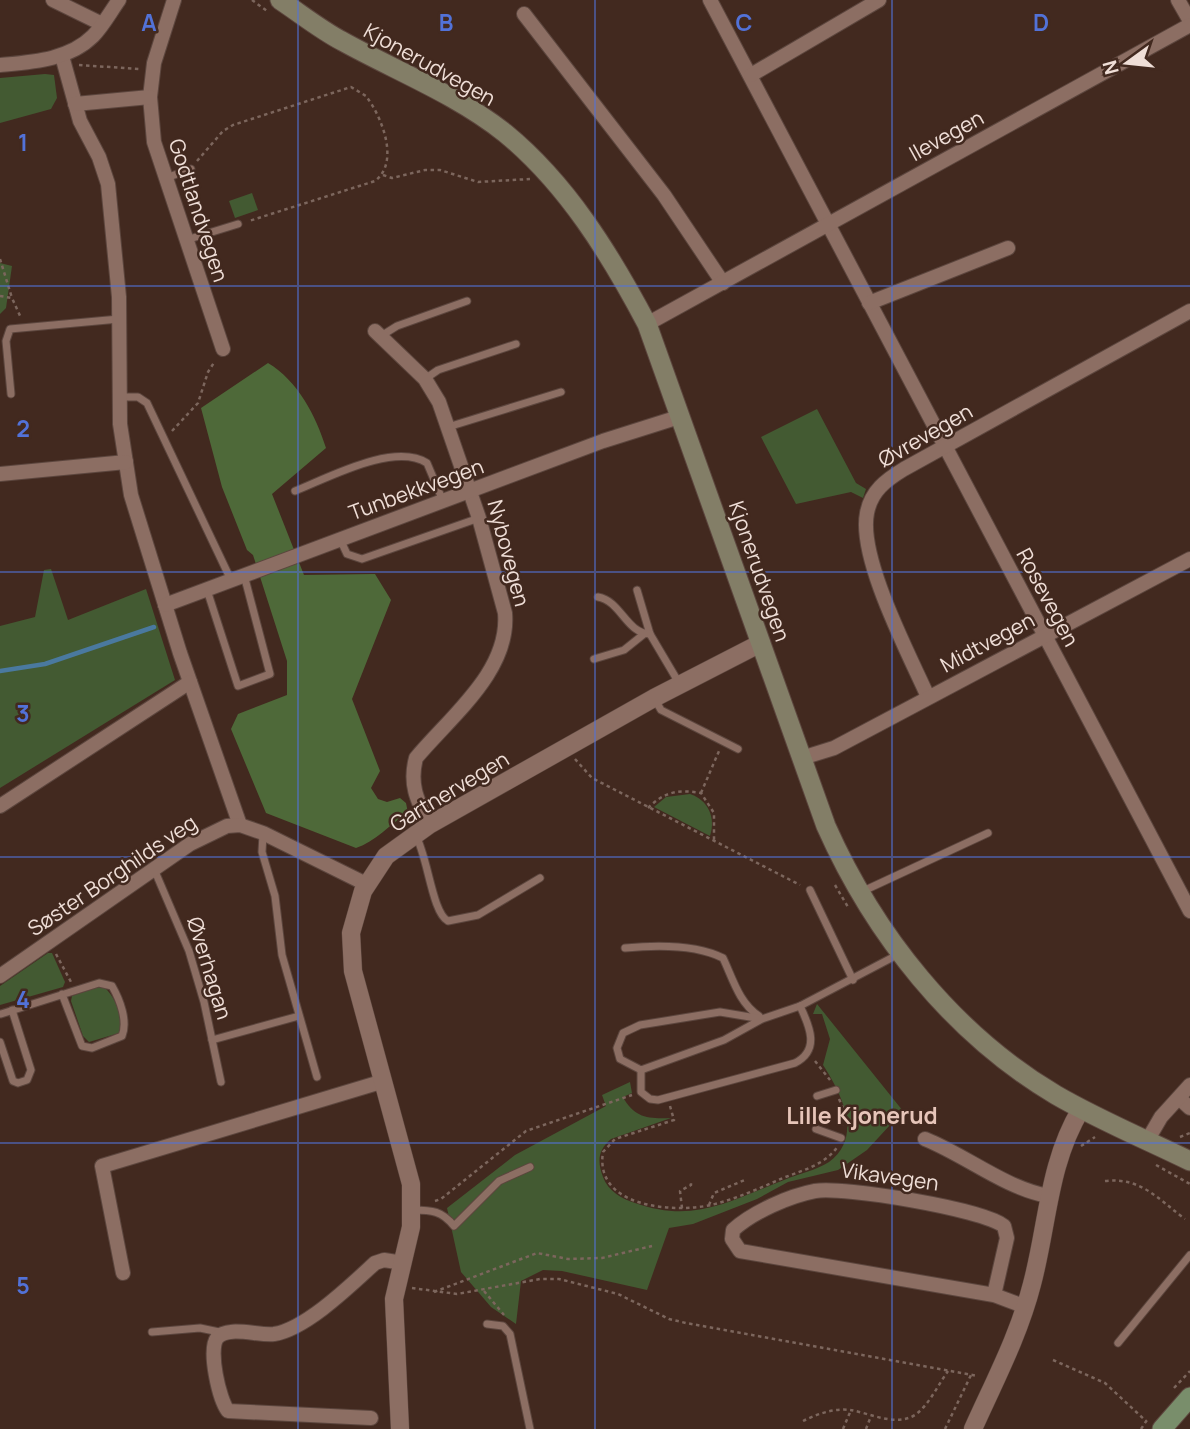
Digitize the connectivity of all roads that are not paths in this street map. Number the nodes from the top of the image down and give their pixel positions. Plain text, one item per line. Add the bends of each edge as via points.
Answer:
1 (53, 0) edge
2 (119, 0) edge
3 (174, 0) edge
4 (710, 0) edge
5 (879, 0) edge
6 (1178, 0) edge
7 (277, 8) edge
8 (524, 14) dead end
9 (1190, 23) edge
10 (102, 24) junction
11 (64, 62) junction
12 (0, 65) edge
13 (751, 75) junction
14 (150, 97) junction
15 (75, 104) junction
16 (191, 169) road end
17 (166, 178) junction
18 (239, 224) road end
19 (830, 224) junction
20 (186, 240) junction
21 (1008, 248) dead end
22 (723, 283) junction
23 (467, 301) dead end
24 (869, 303) junction
25 (1190, 311) edge
26 (119, 319) junction
27 (647, 324) junction
28 (378, 333) joint
29 (516, 344) dead end
30 (223, 349) road end
31 (425, 379) junction
32 (561, 392) dead end
33 (11, 394) dead end
34 (119, 397) junction
35 (682, 416) junction
36 (448, 427) junction
37 (945, 446) junction
38 (126, 462) junction
39 (0, 474) edge
40 (295, 491) dead end
41 (471, 492) junction
42 (443, 502) junction
43 (479, 518) junction
44 (340, 540) junction
45 (1190, 559) edge
46 (237, 578) junction
47 (207, 589) junction
48 (638, 590) dead end
49 (598, 597) dead end
50 (164, 605) junction
51 (647, 634) junction
52 (1045, 635) junction
53 (761, 643) junction
54 (593, 659) dead end
55 (190, 682) junction
56 (679, 684) junction
57 (928, 697) junction
58 (654, 698) junction
59 (738, 749) dead end
60 (802, 758) junction
61 (0, 806) edge
62 (240, 825) junction
63 (422, 829) junction
64 (263, 833) junction
65 (988, 833) dead end
66 (154, 869) junction
67 (540, 878) dead end
68 (366, 884) junction
69 (810, 890) road end
70 (859, 893) junction
71 (1190, 911) edge
72 (625, 948) dead end
73 (899, 954) junction
74 (0, 976) edge
75 (853, 980) junction
76 (62, 994) junction
77 (800, 1006) junction
78 (12, 1010) junction
79 (0, 1014) edge
80 (299, 1016) junction
81 (762, 1019) junction
82 (212, 1040) junction
83 (0, 1042) edge
84 (640, 1070) junction
85 (317, 1077) dead end
86 (384, 1081) junction
87 (221, 1082) dead end
88 (1190, 1085) edge
89 (836, 1090) road end
90 (817, 1096) dead end
91 (1184, 1103) edge
92 (1081, 1109) junction
93 (816, 1129) dead end
94 (841, 1138) road end
95 (925, 1139) dead end
96 (1147, 1141) junction
97 (1190, 1161) edge
98 (530, 1167) dead end
99 (1048, 1196) junction
100 (423, 1208) junction
101 (1190, 1255) edge
102 (403, 1263) junction
103 (123, 1273) dead end
104 (994, 1295) junction
105 (1026, 1307) junction
106 (487, 1324) dead end
107 (152, 1332) dead end
108 (225, 1333) junction
109 (1118, 1343) dead end
110 (1190, 1397) edge
111 (371, 1418) dead end
112 (1154, 1425) edge
113 (400, 1429) edge
114 (530, 1429) edge
115 (973, 1429) edge

1 - 10 street
2 - 10 street
3 - 14 street, Godtlandvegen via 154,63
4 - 13 street, Rosevegen
5 - 13 street
6 - 9 street
7 - 27 main road, Kjonerudvegen via 464,106 504,133 568,198 617,269
8 - 22 street via 688,229
9 - 19 street, Ilevegen
10 - 11 street
11 - 12 street
11 - 15 street
13 - 19 street, Rosevegen
14 - 15 street
14 - 17 street, Godtlandvegen via 154,142
15 - 26 street via 108,184
16 - 17 lane
17 - 20 street, Godtlandvegen
18 - 20 lane
19 - 22 street, Ilevegen
19 - 24 street, Rosevegen
20 - 30 street, Godtlandvegen
21 - 24 street
22 - 27 street, Ilevegen
23 - 28 lane
24 - 37 street, Rosevegen
25 - 37 street, Øvrevegen
26 - 33 lane via 10,329
26 - 34 street
27 - 35 main road, Kjonerudvegen
28 - 31 street, Nybovegen
29 - 31 lane via 438,370
31 - 36 street, Nybovegen
32 - 36 lane
34 - 38 street
34 - 46 lane via 138,397 147,403
35 - 41 street, Tunbekkvegen
35 - 53 main road, Kjonerudvegen
36 - 41 street, Nybovegen
37 - 52 street, Rosevegen
37 - 57 street, Øvrevegen via 885,481 872,499 866,520 878,577
38 - 39 street
38 - 50 street via 131,495
40 - 42 lane via 356,467 399,457 428,463
41 - 42 street, Tunbekkvegen
41 - 43 street, Nybovegen
42 - 44 street, Tunbekkvegen
43 - 44 lane via 362,559 347,554
43 - 63 street, Nybovegen via 505,613 505,634 489,671 416,758 412,776
44 - 46 street, Tunbekkvegen
45 - 52 street, Midtvegen
46 - 47 street, Tunbekkvegen
46 - 47 lane via 270,674 238,686
47 - 50 street, Tunbekkvegen
48 - 51 lane
49 - 51 lane via 612,603 636,630
50 - 55 street
51 - 54 lane via 624,650
51 - 56 lane
52 - 57 street, Midtvegen
52 - 71 street, Rosevegen
53 - 56 street, Gartnervegen
53 - 60 main road, Kjonerudvegen
55 - 61 street
55 - 62 street
56 - 58 street, Gartnervegen
57 - 60 street, Midtvegen via 834,747
58 - 59 lane via 661,710
58 - 63 street, Gartnervegen
60 - 70 main road, Kjonerudvegen via 826,826
62 - 64 street
62 - 66 street, Søster Borghilds veg via 203,836
63 - 67 lane via 435,903 448,921 478,915
63 - 68 street, Gartnervegen via 386,856
64 - 68 street
64 - 80 lane via 262,852 275,896 282,955
65 - 70 lane
66 - 74 street, Søster Borghilds veg
66 - 82 lane, Øverhagan via 189,951
68 - 86 street, Gartnervegen via 353,919 351,959
69 - 75 lane
70 - 73 main road, Kjonerudvegen
72 - 81 lane via 708,950 723,958 748,1009
73 - 75 lane
73 - 92 main road, Kjonerudvegen via 978,1035 1024,1073
75 - 77 lane
76 - 76 lane via 99,983 112,986 124,1017 122,1036 92,1048 82,1046
76 - 78 lane
77 - 81 lane
77 - 84 lane via 811,1045 807,1054 787,1066 650,1099 641,1092
78 - 79 lane
78 - 83 lane via 31,1070 27,1080 13,1080
80 - 82 lane
80 - 85 lane
81 - 84 lane via 724,1040
81 - 84 lane via 720,1012 629,1029 619,1037 617,1048 620,1059
82 - 87 lane, Øverhagan
86 - 100 street, Gartnervegen
86 - 103 street via 102,1166
88 - 91 street
89 - 90 lane
91 - 96 street
92 - 96 main road, Kjonerudvegen
92 - 99 street via 1066,1137
93 - 94 lane
95 - 99 street via 1011,1185
96 - 97 main road, Kjonerudvegen
98 - 100 lane via 499,1181 454,1226 446,1215
99 - 105 street
100 - 102 street, Gartnervegen
101 - 109 lane
102 - 108 street via 384,1259 375,1263 289,1329 275,1334
102 - 113 street, Gartnervegen via 394,1299
104 - 104 street, Vikavegen via 740,1251 733,1230 783,1202 824,1190 975,1212 1004,1226 1007,1238
104 - 105 street, Vikavegen
105 - 115 street
106 - 114 lane via 508,1331
107 - 108 lane via 200,1328
108 - 111 street via 217,1337 214,1346 220,1394 228,1410
110 - 112 main road

